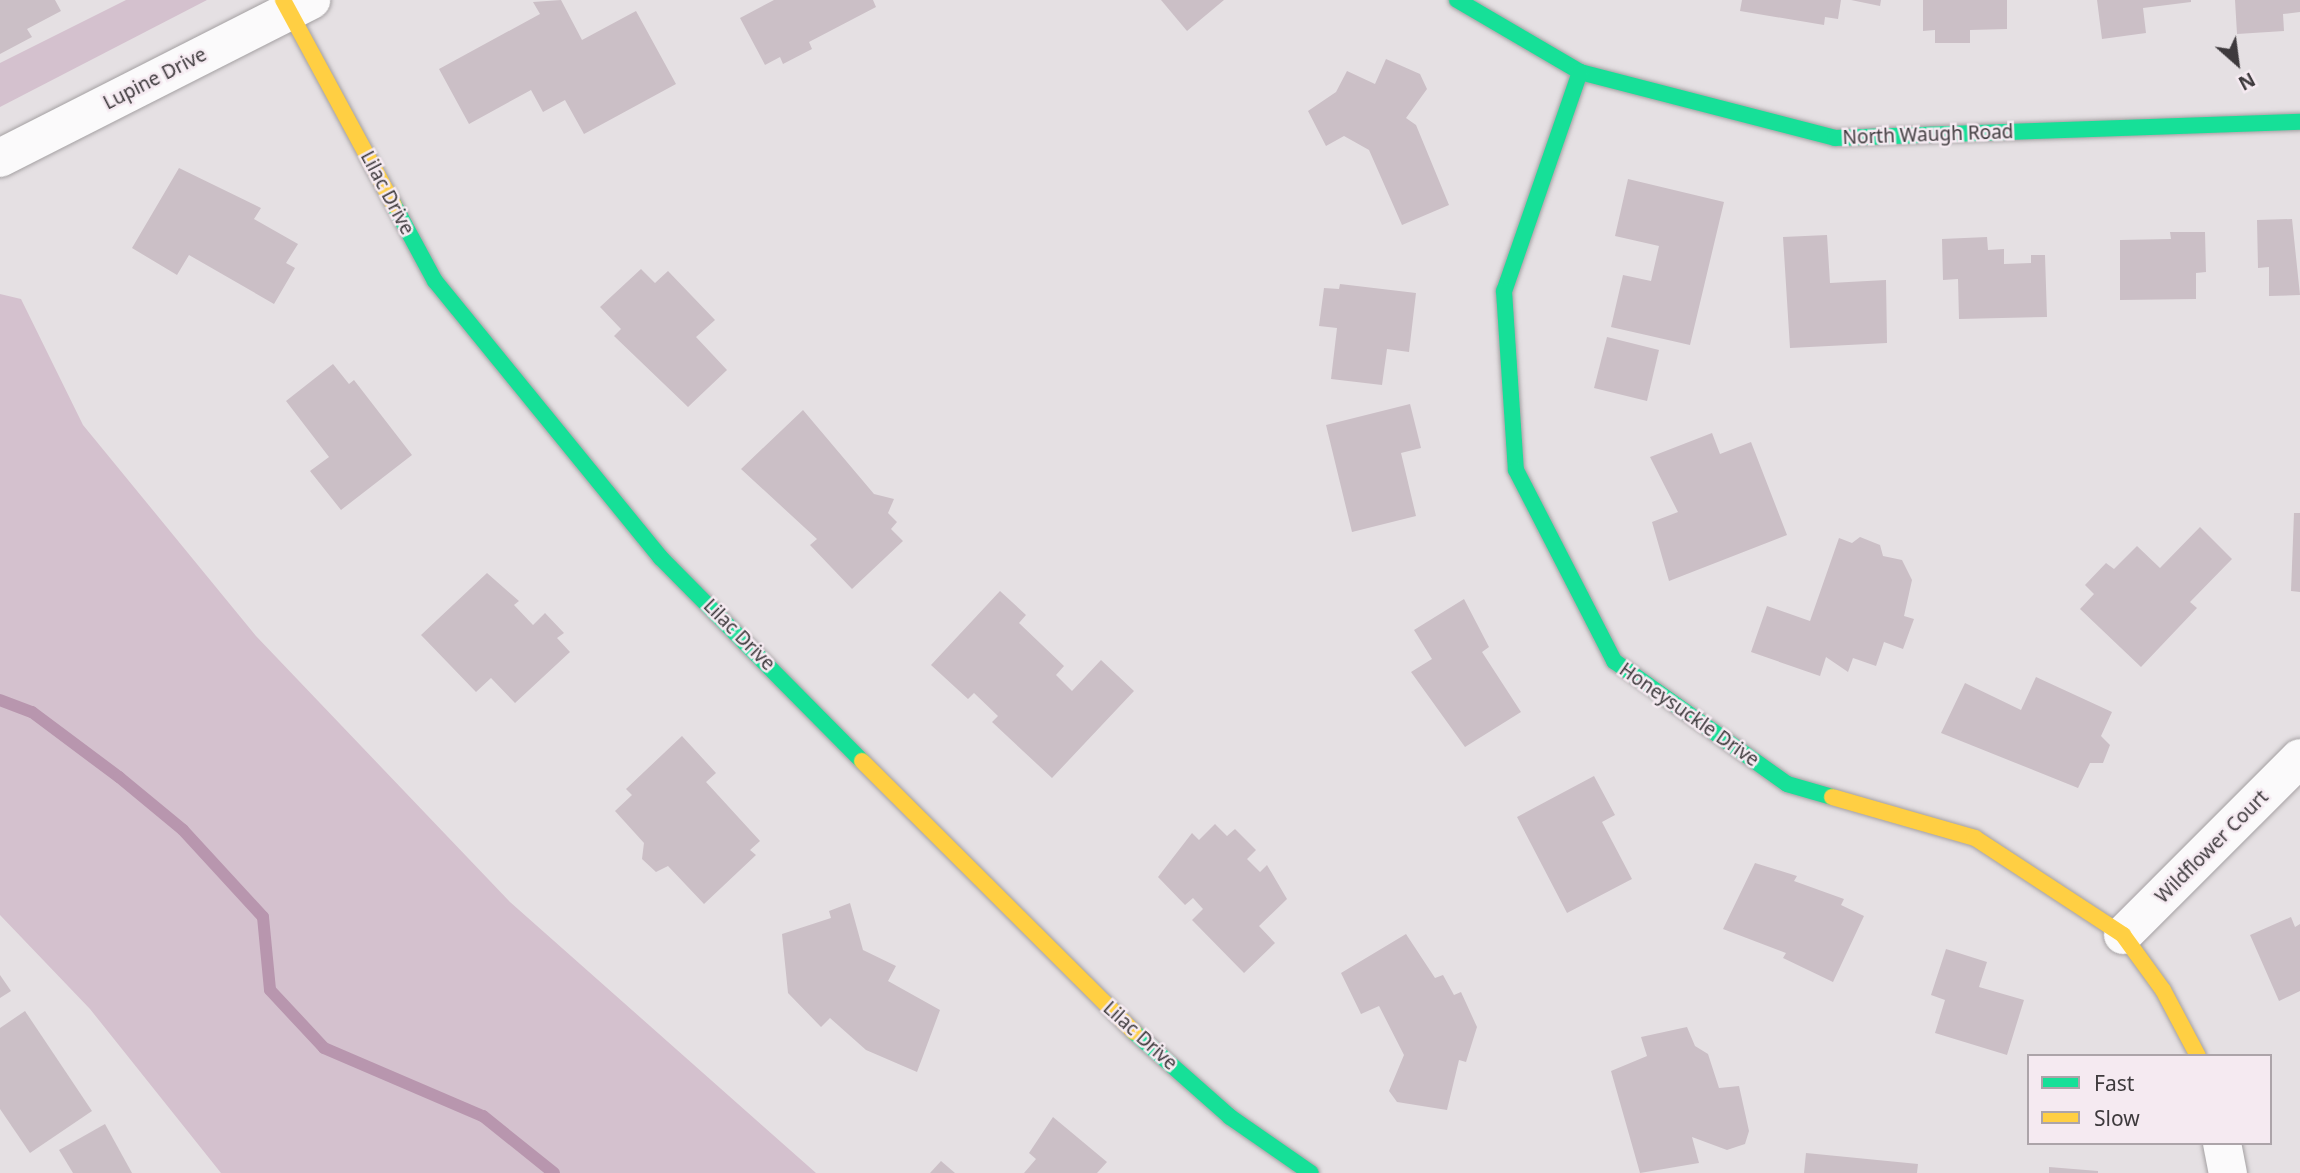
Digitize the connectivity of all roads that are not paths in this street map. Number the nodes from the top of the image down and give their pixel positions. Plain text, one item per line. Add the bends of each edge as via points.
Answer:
1 (1457, 0) edge
2 (294, 4) edge
3 (1580, 72) junction
4 (2300, 122) edge
5 (0, 158) edge
6 (2300, 758) edge
7 (2123, 935) junction
8 (2197, 1054) edge
9 (2222, 1145) edge
10 (1311, 1173) edge
11 (2228, 1173) edge

1 - 3 street, North Waugh Road
2 - 5 street, Lupine Drive
2 - 10 street, Lilac Drive via 435,281 660,558 1105,1006 1230,1117
3 - 4 street, North Waugh Road via 1835,138
3 - 7 street, Honeysuckle Drive via 1504,291 1516,470 1614,661 1787,784 1975,838
6 - 7 street, Wildflower Court
7 - 8 street, Honeysuckle Drive via 2163,990
9 - 11 street

